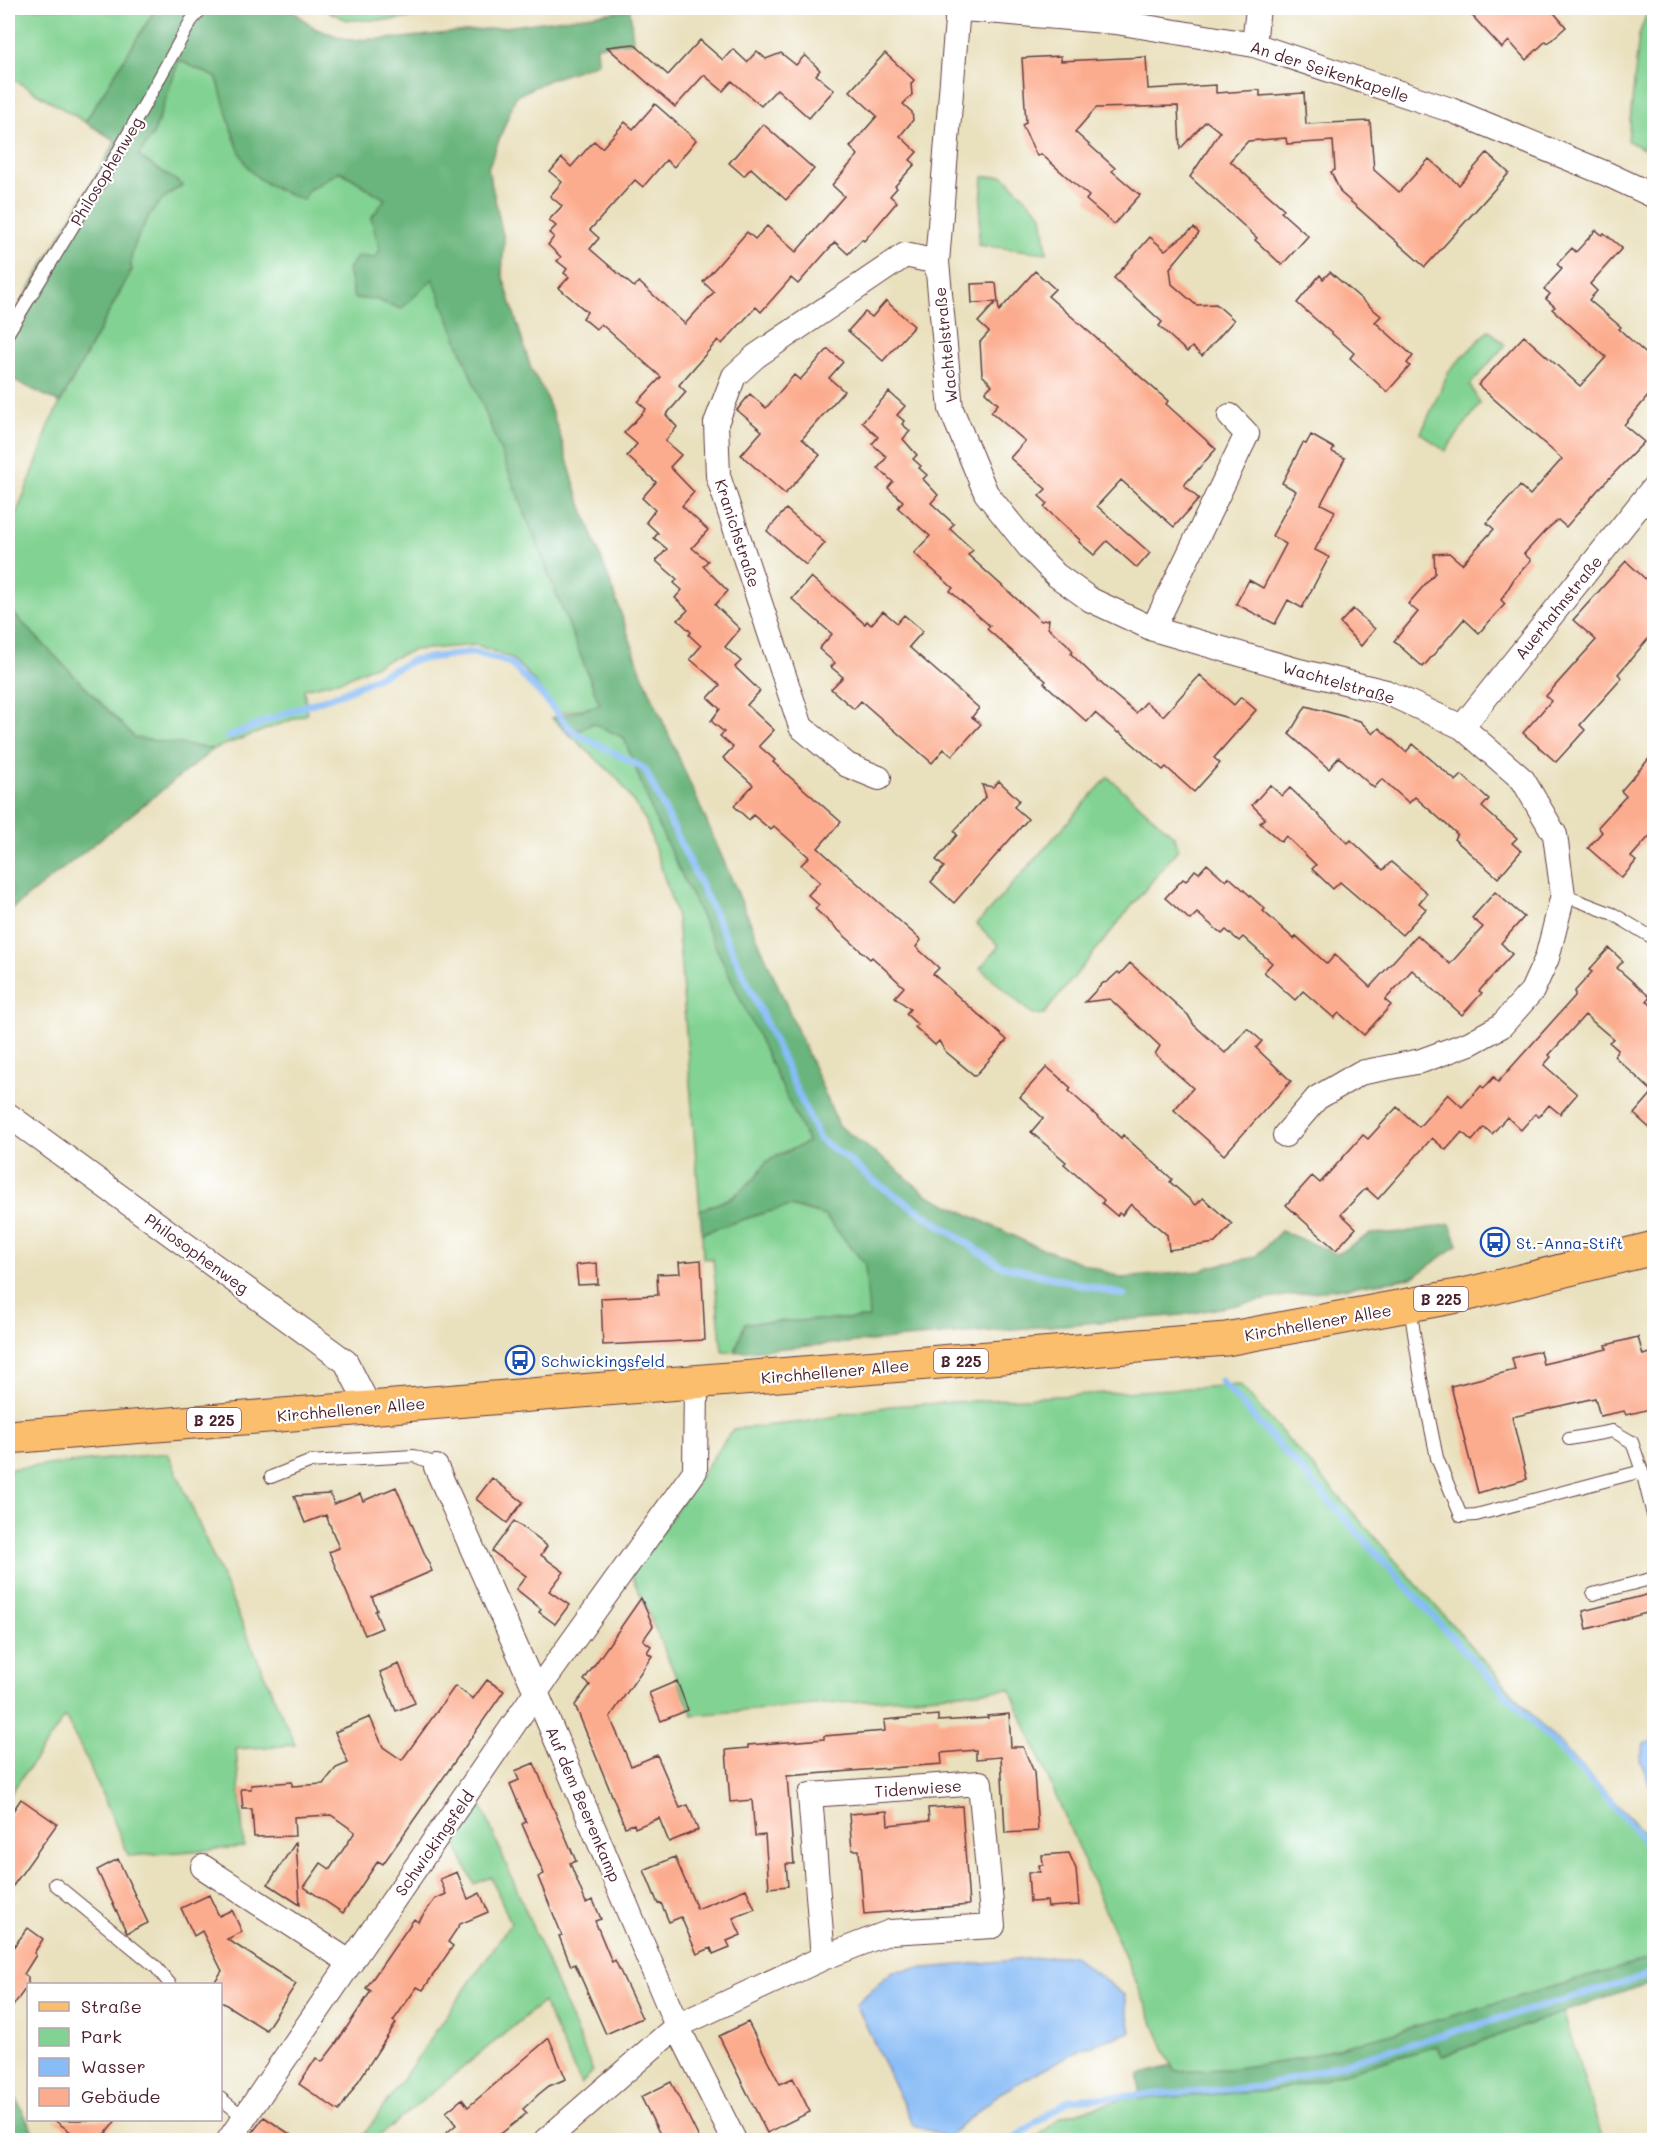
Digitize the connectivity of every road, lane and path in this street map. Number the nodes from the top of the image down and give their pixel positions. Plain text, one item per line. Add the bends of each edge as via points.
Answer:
1 (202, 8) edge
2 (952, 8) edge
3 (958, 8) edge
4 (1258, 8) edge
5 (1254, 45) junction
6 (1654, 196) edge
7 (937, 262) junction
8 (8, 333) edge
9 (1230, 416) dead end
10 (1654, 487) edge
11 (1153, 629) junction
12 (1462, 727) junction
13 (879, 778) dead end
14 (1563, 895) junction
15 (1653, 938) edge
16 (8, 1115) edge
17 (1285, 1135) dead end
18 (1654, 1248) edge
19 (1410, 1306) junction
20 (696, 1383) junction
21 (369, 1407) junction
22 (8, 1437) edge
23 (1569, 1439) dead end
24 (436, 1467) joint
25 (1642, 1471) junction
26 (271, 1477) dead end
27 (1654, 1519) edge
28 (1654, 1578) edge
29 (1593, 1594) dead end
30 (536, 1692) junction
31 (203, 1867) dead end
32 (55, 1884) dead end
33 (823, 1958) junction
34 (351, 1963) junction
35 (169, 1983) edge
36 (677, 2026) junction
37 (222, 2100) edge
38 (245, 2118) junction
39 (229, 2140) edge
40 (546, 2140) edge
41 (734, 2140) edge

1 - 8 lane, Philosophenweg
2 - 3 street, An der Seikenkapelle
3 - 5 street, An der Seikenkapelle via 1116,22
3 - 7 street, Wachtelstraße
4 - 5 street
5 - 6 street, An der Seikenkapelle via 1451,110
7 - 11 street, Wachtelstraße via 951,409 986,493 1056,575 1091,600
7 - 13 street, Kranichstraße via 904,255 756,356 734,376 716,423 718,476 801,727 847,765
9 - 11 street via 1247,434
10 - 12 street, Auerhahnstraße
11 - 12 street, Wachtelstraße via 1386,692
12 - 14 street, Wachtelstraße via 1522,780 1555,835
14 - 15 lane via 1613,914
14 - 17 street, Wachtelstraße via 1547,958 1532,991 1501,1026 1470,1043 1421,1060 1360,1072 1317,1098
16 - 21 street, Philosophenweg via 346,1362
18 - 19 main road, Kirchhellener Allee / B 225
19 - 20 main road, Kirchhellener Allee / B 225 via 1226,1339
19 - 25 lane via 1437,1458 1461,1516
20 - 21 main road, Kirchhellener Allee / B 225
20 - 30 street, Schwickingsfeld via 694,1471
21 - 22 main road, Kirchhellener Allee / B 225
23 - 25 lane via 1613,1431 1632,1442
24 - 26 lane via 414,1456 309,1462
24 - 30 street, Auf dem Beerenkamp
25 - 27 lane
28 - 29 lane
30 - 34 street, Schwickingsfeld
30 - 36 street, Auf dem Beerenkamp
31 - 34 street
32 - 35 lane via 148,1959
33 - 33 street, Tidenwiese via 890,1932 993,1926 980,1783 810,1795
33 - 36 street, Tidenwiese
34 - 38 street, Schwickingsfeld
36 - 40 street, Tidenwiese
36 - 41 street, Auf dem Beerenkamp
37 - 38 lane
38 - 39 street, Schwickingsfeld

